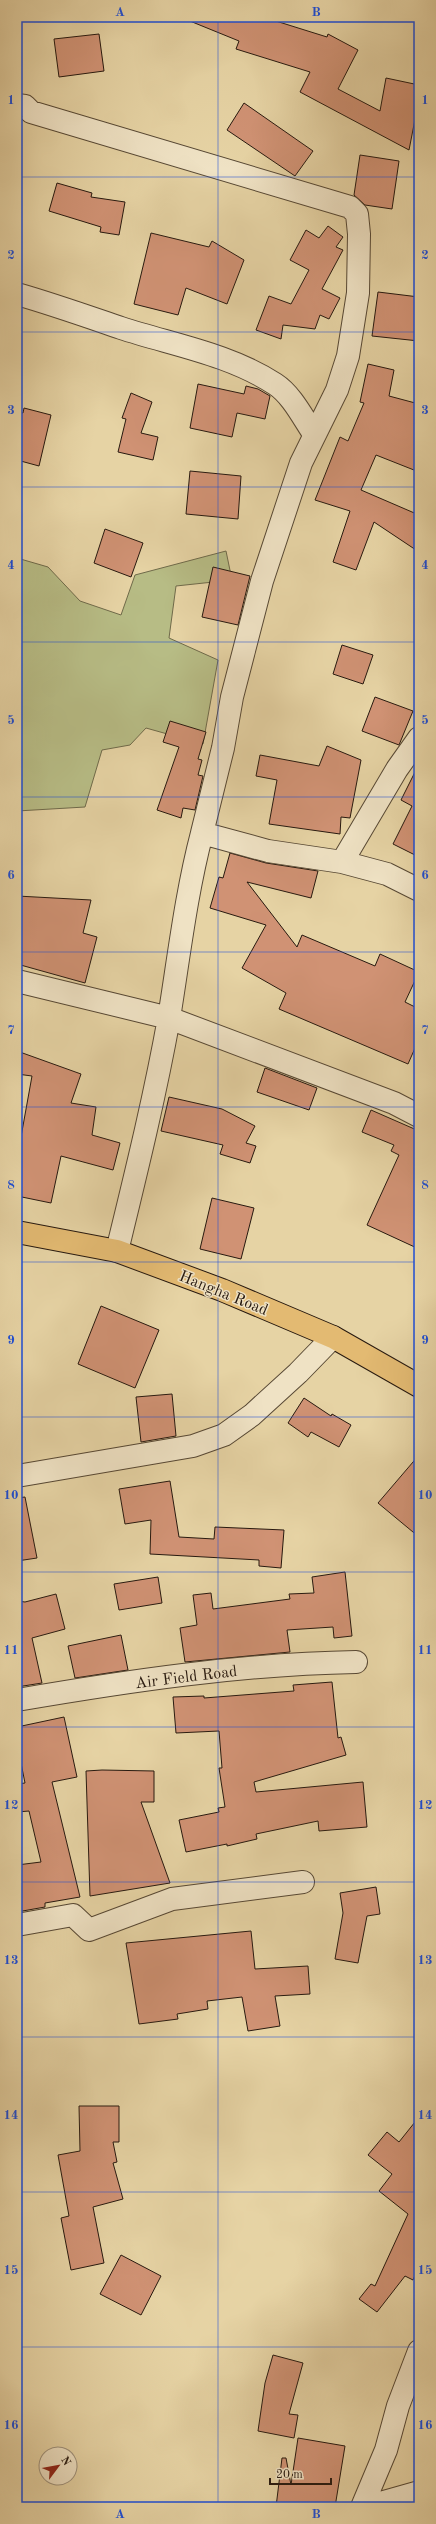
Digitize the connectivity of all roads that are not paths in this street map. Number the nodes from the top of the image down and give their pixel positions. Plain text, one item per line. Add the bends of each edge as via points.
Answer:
1 (17, 105) edge
2 (17, 294) edge
3 (314, 434) junction
4 (419, 738) edge
5 (202, 833) junction
6 (342, 862) junction
7 (419, 890) edge
8 (17, 981) edge
9 (169, 1018) junction
10 (419, 1116) edge
11 (17, 1232) edge
12 (117, 1250) junction
13 (333, 1337) junction
14 (419, 1386) edge
15 (17, 1476) edge
16 (356, 1662) dead end
17 (17, 1700) edge
18 (303, 1882) dead end
19 (17, 1925) edge
20 (419, 2351) edge
21 (419, 2492) edge
22 (362, 2507) edge
23 (366, 2507) edge

1 - 3 street via 25,106 31,112 350,207 357,214 358,293 353,333 337,390
2 - 3 street via 229,362 283,390
3 - 5 street via 301,463 262,581 232,697 223,748
4 - 6 street via 397,769
5 - 6 street via 268,851
5 - 9 street via 180,942
6 - 7 street via 387,874
8 - 9 street
9 - 10 street via 394,1103
9 - 12 street
11 - 12 highway, Hangha Road
12 - 13 highway, Hangha Road via 222,1290
13 - 14 highway, Hangha Road
13 - 15 street via 252,1415 224,1435 193,1446
16 - 17 street, Air Field Road via 260,1667 141,1681
18 - 19 street via 172,1899 89,1930 73,1915
20 - 22 street via 398,2406 386,2450
21 - 23 street

